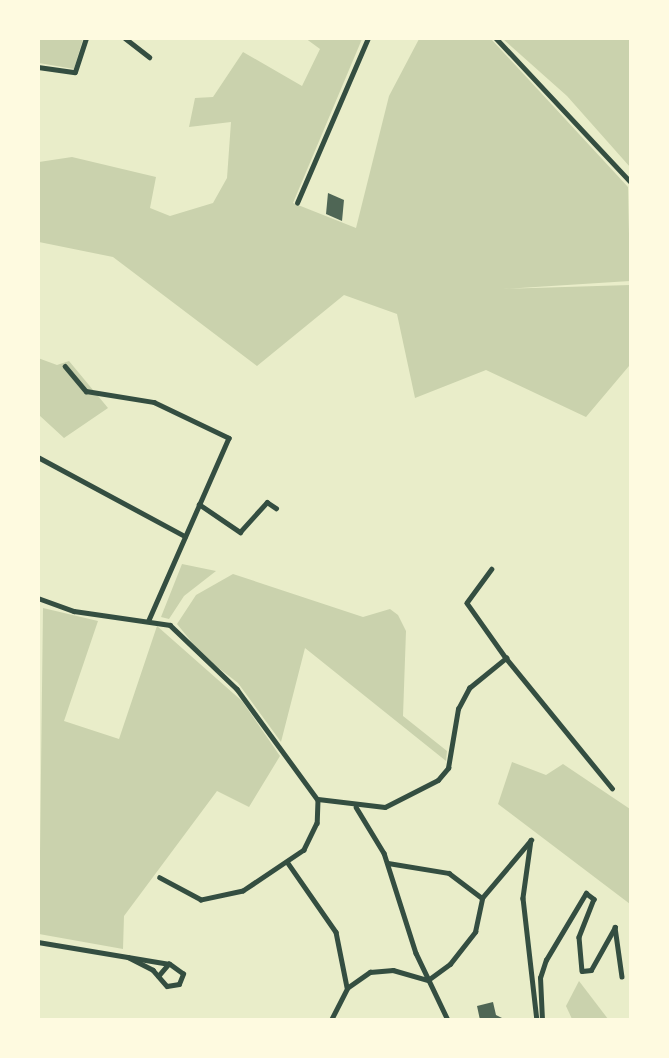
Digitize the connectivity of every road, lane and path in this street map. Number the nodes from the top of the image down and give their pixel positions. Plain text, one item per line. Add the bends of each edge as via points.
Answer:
1 (86, 38) edge
2 (125, 38) edge
3 (368, 38) edge
4 (496, 38) edge
5 (149, 57) dead end
6 (38, 67) edge
7 (631, 181) edge
8 (297, 203) dead end
9 (65, 366) dead end
10 (38, 457) edge
11 (199, 504) junction
12 (276, 508) dead end
13 (185, 536) junction
14 (492, 569) dead end
15 (38, 598) edge
16 (149, 620) junction
17 (506, 658) junction
18 (612, 788) dead end
19 (317, 799) junction
20 (355, 806) junction
21 (288, 863) junction
22 (388, 863) junction
23 (160, 878) dead end
24 (482, 898) junction
25 (38, 942) edge
26 (123, 955) junction
27 (169, 964) junction
28 (159, 976) junction
29 (622, 977) dead end
30 (428, 980) junction
31 (347, 988) junction
32 (331, 1020) edge
33 (448, 1020) edge
34 (540, 1020) edge

1 - 6 street via 75,72
2 - 5 street
3 - 8 street
4 - 7 street
9 - 11 street via 86,391 154,402 229,438
10 - 13 street
11 - 12 street via 240,532 267,502
11 - 13 street
13 - 16 street
14 - 17 street via 467,604
15 - 16 street via 74,611
16 - 19 street via 170,625 237,689
17 - 18 street
17 - 20 street via 469,688 458,709 448,768 438,780 385,807
19 - 20 street
19 - 21 street via 313,836
20 - 22 street
21 - 23 street via 243,891 208,901
21 - 31 street via 340,940
22 - 24 street via 449,873
22 - 30 street
24 - 30 street via 474,932
24 - 34 street via 535,841 523,898
25 - 26 street
26 - 27 street
26 - 28 street
27 - 28 street
27 - 28 street via 181,968 179,984 167,986
29 - 34 street via 615,927 592,970 582,971 579,937 594,899 586,893 546,960 540,978
30 - 31 street via 393,970 370,972
30 - 33 street
31 - 32 street

